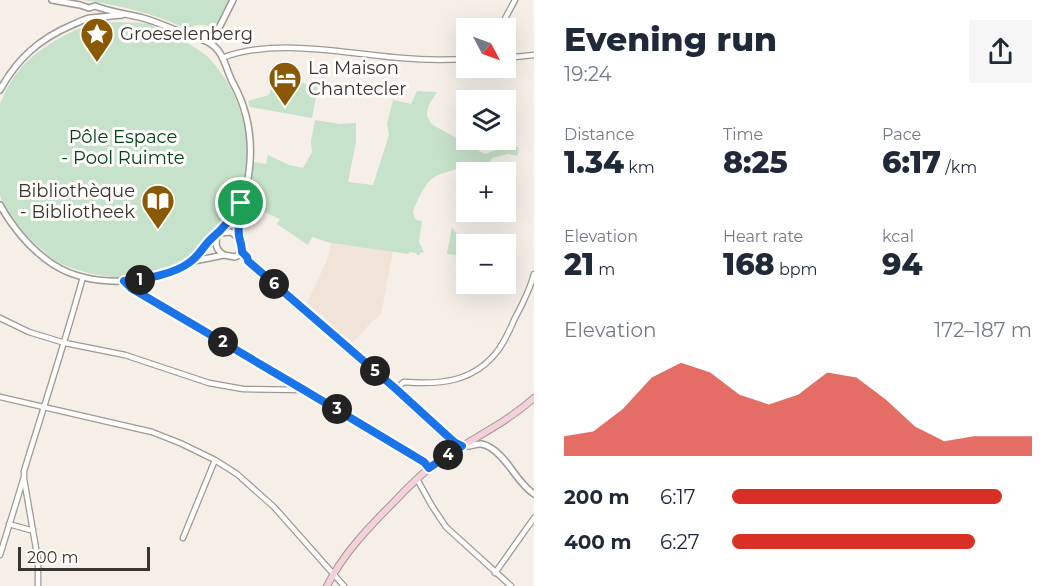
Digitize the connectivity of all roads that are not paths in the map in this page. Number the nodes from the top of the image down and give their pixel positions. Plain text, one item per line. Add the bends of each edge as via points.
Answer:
1 (52, 0) edge
2 (233, 0) edge
3 (514, 0) edge
4 (89, 8) junction
5 (98, 8) junction
6 (125, 15) junction
7 (99, 17) junction
8 (90, 18) junction
9 (505, 18) edge
10 (211, 44) junction
11 (534, 55) edge
12 (516, 57) edge
13 (222, 58) junction
14 (456, 59) edge
15 (0, 90) edge
16 (241, 203) junction
17 (0, 205) edge
18 (218, 235) junction
19 (239, 238) junction
20 (242, 252) junction
21 (224, 255) junction
22 (237, 257) junction
23 (192, 261) junction
24 (248, 261) junction
25 (534, 274) edge
26 (83, 277) junction
27 (124, 281) junction
28 (0, 318) edge
29 (65, 343) junction
30 (396, 389) junction
31 (304, 390) junction
32 (0, 397) edge
33 (534, 398) edge
34 (44, 407) junction
35 (462, 446) junction
36 (215, 460) junction
37 (429, 468) junction
38 (24, 477) junction
39 (417, 478) junction
40 (534, 494) edge
41 (23, 497) junction
42 (534, 518) edge
43 (9, 524) junction
44 (33, 529) junction
45 (183, 538) dead end
46 (0, 555) edge
47 (495, 573) junction
48 (333, 574) junction
49 (38, 586) edge
50 (327, 586) edge
51 (344, 586) edge
52 (511, 586) edge

1 - 4 street
2 - 10 street
3 - 9 street
4 - 5 street
4 - 8 street
5 - 6 street
5 - 7 street
6 - 7 street
6 - 10 street
7 - 8 street
8 - 15 street via 55,33 30,51
10 - 13 street
11 - 12 street
13 - 14 street via 237,52 304,48 402,58
13 - 16 street via 248,118 251,154
16 - 18 street
16 - 19 street
17 - 26 street via 22,237 44,258
18 - 19 street via 231,232
18 - 21 street via 217,249
18 - 23 street
19 - 20 street
20 - 22 street
20 - 24 street
21 - 22 street
21 - 23 street
22 - 24 street
23 - 27 street via 166,274
24 - 30 street
25 - 30 street via 499,349 479,369 452,381 404,382
26 - 27 street
26 - 29 street
27 - 31 street
28 - 29 street
29 - 31 street via 125,355 243,390
29 - 34 street
30 - 35 street
31 - 37 street
32 - 34 street
33 - 35 main road
34 - 36 street via 152,432
34 - 38 street
35 - 37 main road
35 - 40 street via 479,443 494,450
36 - 45 street
36 - 48 street via 274,507
37 - 39 main road
38 - 41 street
38 - 41 street
39 - 47 street via 446,527
39 - 48 main road via 362,535
41 - 43 street
41 - 44 street
42 - 47 street
43 - 44 street
43 - 46 street
44 - 49 street
47 - 52 street
48 - 50 main road
48 - 51 street

